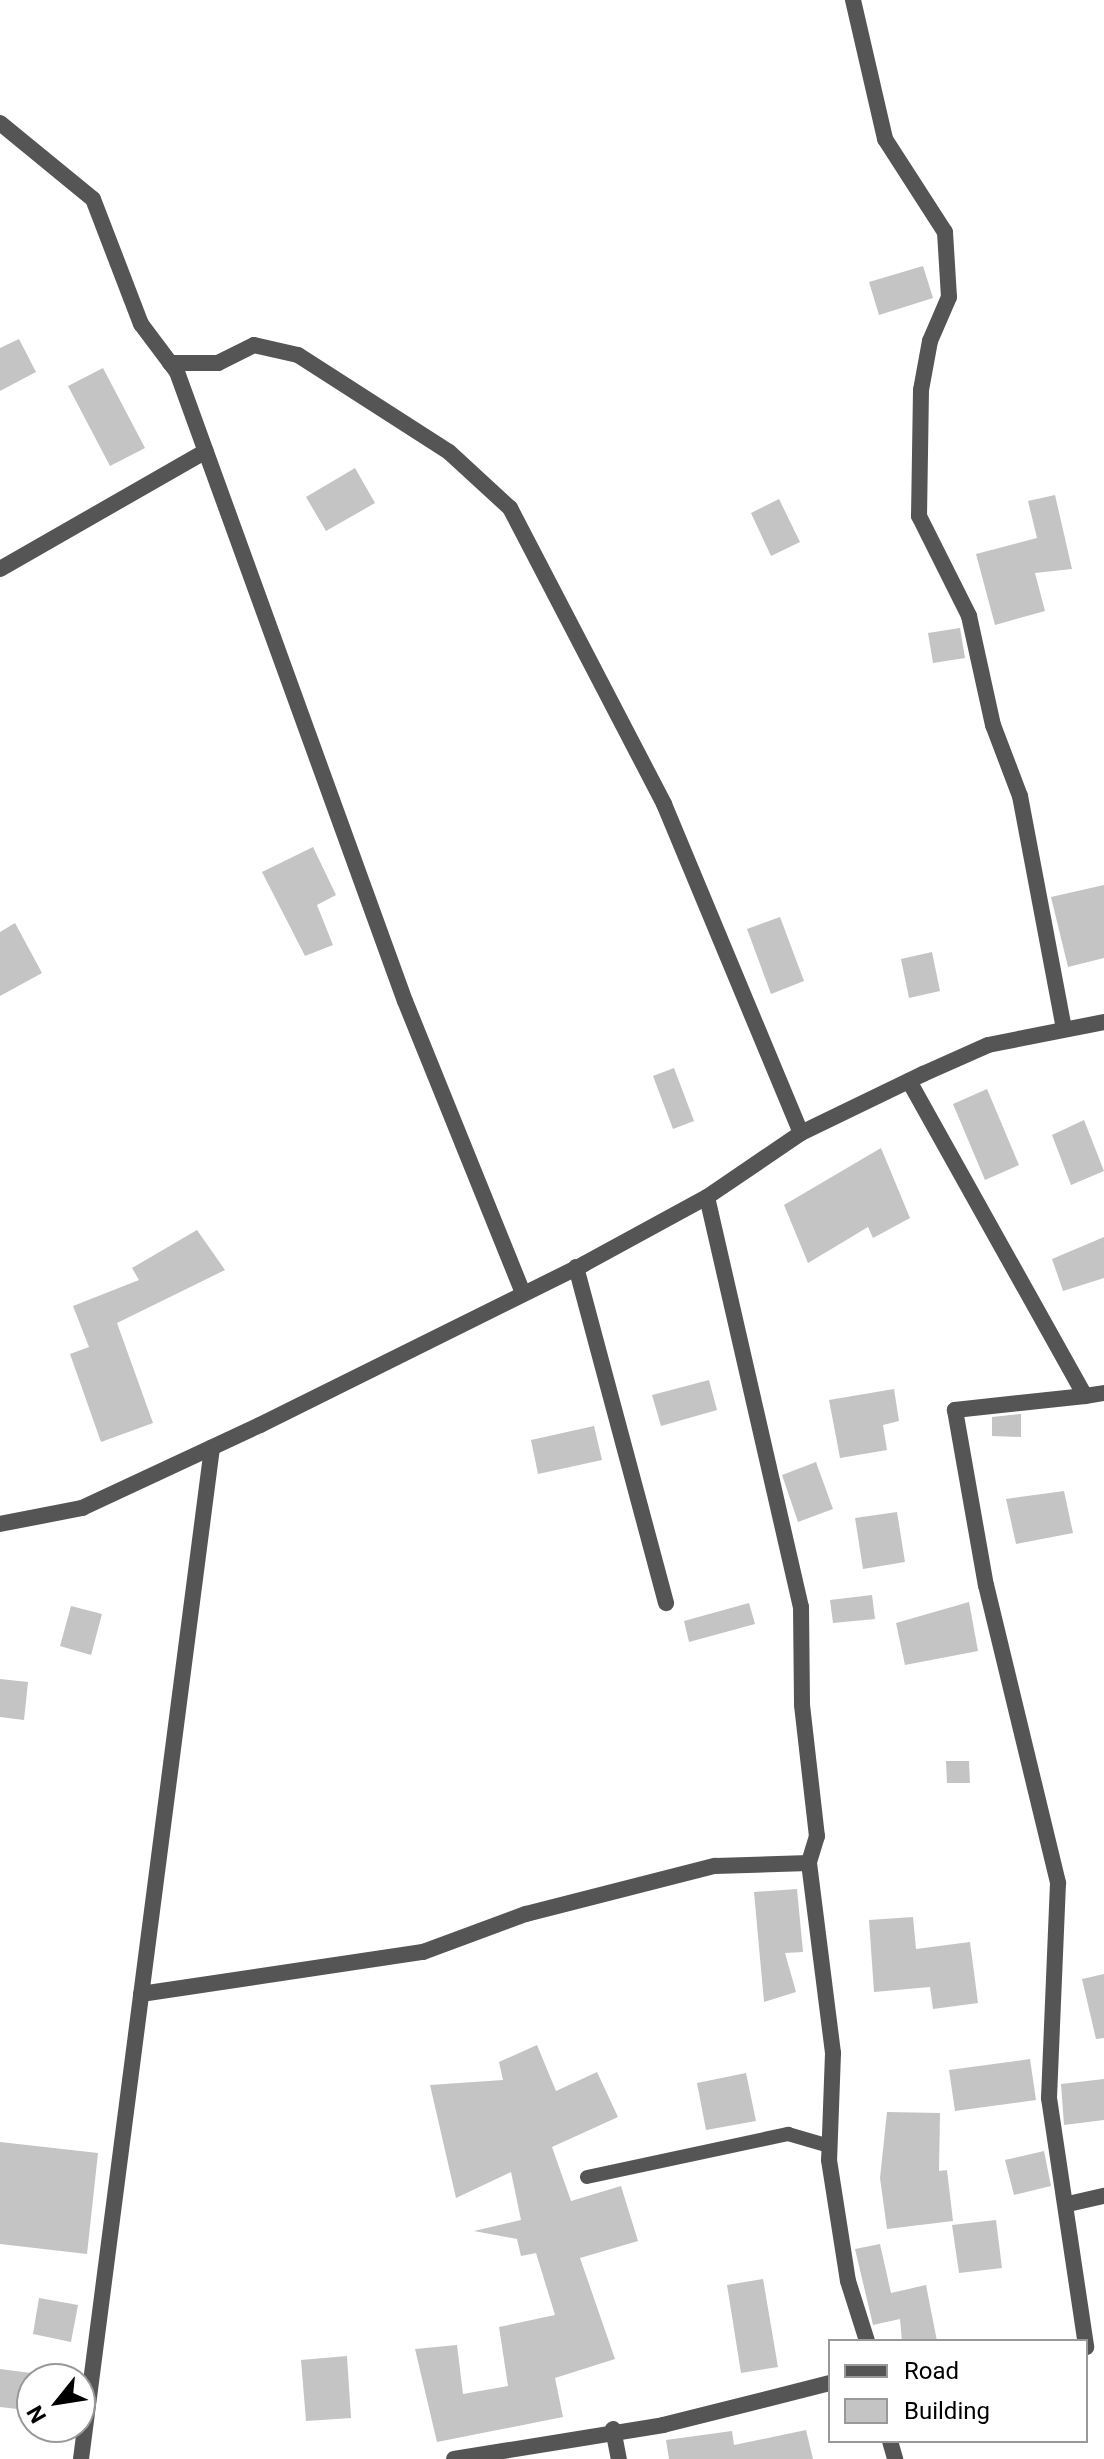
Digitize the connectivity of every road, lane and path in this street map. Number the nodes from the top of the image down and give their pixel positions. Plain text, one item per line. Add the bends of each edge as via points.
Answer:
1 (853, 0) edge
2 (0, 123) edge
3 (170, 363) junction
4 (206, 451) junction
5 (0, 569) edge
6 (1104, 1022) edge
7 (1064, 1028) junction
8 (909, 1081) junction
9 (801, 1133) junction
10 (707, 1197) junction
11 (576, 1267) junction
12 (522, 1291) junction
13 (1104, 1393) edge
14 (1085, 1396) junction
15 (212, 1447) junction
16 (0, 1524) edge
17 (666, 1603) dead end
18 (809, 1863) junction
19 (141, 1994) junction
20 (829, 2146) junction
21 (587, 2177) dead end
22 (1104, 2196) edge
23 (1068, 2204) junction
24 (866, 2339) edge
25 (1085, 2339) edge
26 (828, 2384) edge
27 (613, 2429) junction
28 (81, 2459) edge
29 (454, 2459) edge
30 (619, 2459) edge

1 - 7 street via 885,139 945,232 949,297 930,341 921,390 919,516 969,616 993,725 1020,796
2 - 3 street via 93,199 141,324
3 - 4 street
3 - 9 street via 218,363 254,345 298,355 449,452 510,508 664,804
4 - 5 street
4 - 12 street via 405,1001
6 - 7 street
7 - 8 street via 988,1045
8 - 9 street
8 - 14 street
9 - 10 street
10 - 11 street
10 - 18 street via 801,1607 802,1705 817,1836
11 - 12 street
11 - 17 street
12 - 15 street
13 - 14 street
14 - 23 street via 955,1410 986,1585 1058,1883 1049,2098
15 - 16 street via 82,1508
15 - 19 street
18 - 19 street via 715,1866 526,1914 423,1952
18 - 20 street via 833,2053
19 - 28 street
20 - 21 lane via 788,2134
20 - 24 street via 848,2281
22 - 23 street
23 - 25 street
26 - 27 street via 663,2425
27 - 29 street
27 - 30 street

